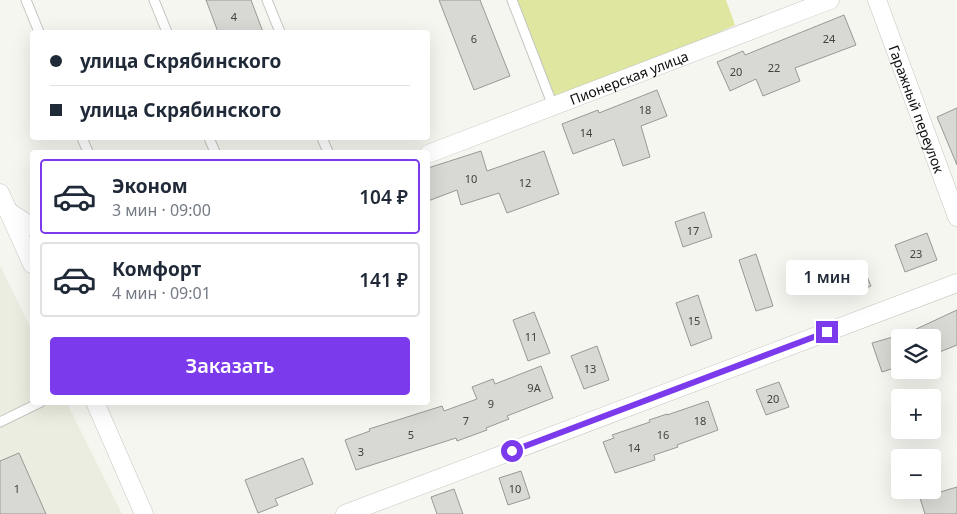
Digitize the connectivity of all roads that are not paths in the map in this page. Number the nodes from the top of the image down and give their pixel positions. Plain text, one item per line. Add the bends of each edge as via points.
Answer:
1 (26, 0) edge
2 (154, 0) edge
3 (267, 0) edge
4 (512, 0) edge
5 (830, 0) edge
6 (877, 0) edge
7 (38, 30) edge
8 (166, 30) edge
9 (279, 30) edge
10 (553, 106) junction
11 (430, 153) edge
12 (0, 193) edge
13 (8, 211) junction
14 (957, 217) edge
15 (30, 226) edge
16 (30, 260) edge
17 (957, 283) edge
18 (35, 405) edge
19 (96, 405) edge
20 (0, 422) edge
21 (144, 514) edge
22 (345, 514) edge

1 - 7 lane
2 - 8 lane
3 - 9 lane
4 - 10 lane
5 - 10 street, Пионерская улица
6 - 14 street, Гаражный переулок
10 - 11 street, Пионерская улица
12 - 13 street
13 - 15 street
13 - 16 street
17 - 22 street
18 - 20 lane
19 - 21 street

